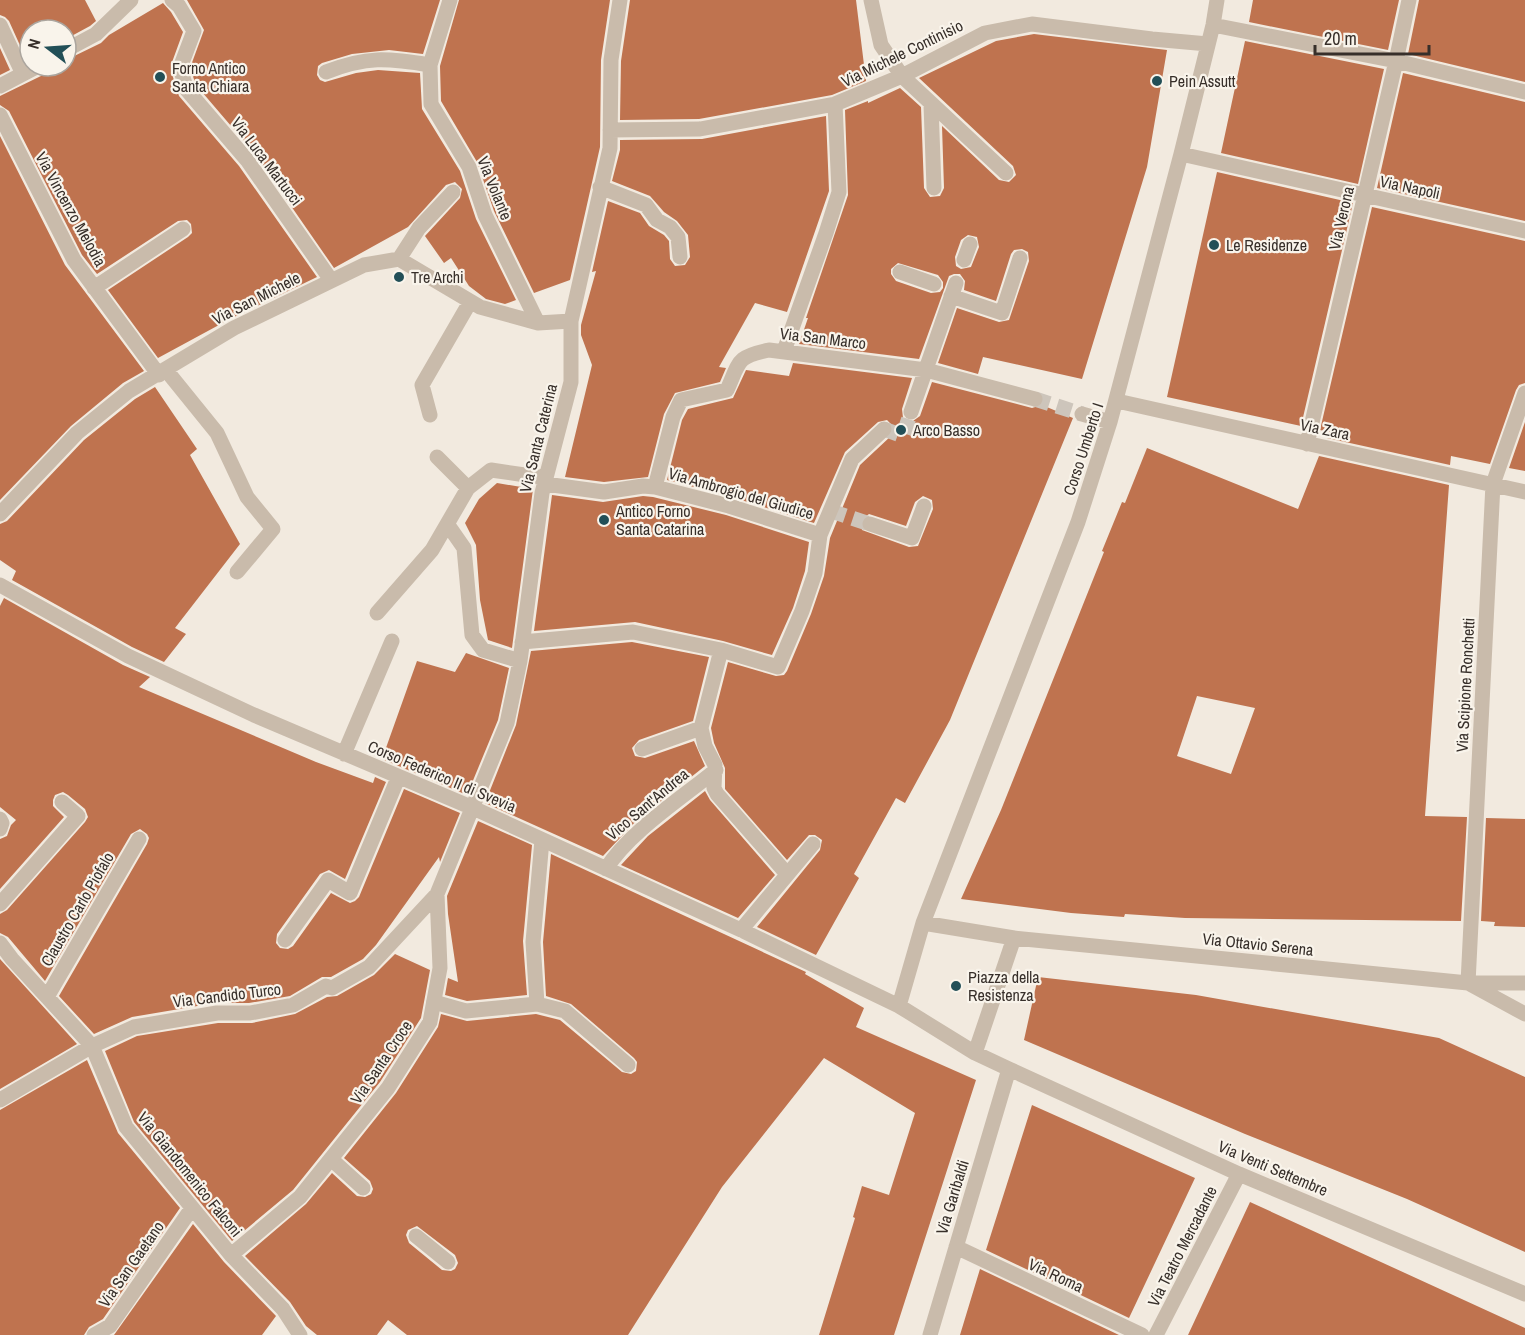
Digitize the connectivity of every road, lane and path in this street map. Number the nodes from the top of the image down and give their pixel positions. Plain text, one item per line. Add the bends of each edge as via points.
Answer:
1 (131, 0) edge
2 (450, 0) edge
3 (620, 0) edge
4 (871, 0) edge
5 (1217, 0) edge
6 (1408, 0) edge
7 (179, 2) edge
8 (0, 25) edge
9 (1213, 25) junction
10 (78, 44) edge
11 (1208, 44) junction
12 (1396, 61) junction
13 (18, 63) edge
14 (430, 65) junction
15 (326, 72) dead end
16 (902, 76) junction
17 (18, 77) edge
18 (0, 86) edge
19 (1525, 92) edge
20 (835, 104) junction
21 (931, 105) junction
22 (0, 115) edge
23 (610, 130) junction
24 (1181, 154) junction
25 (1006, 173) dead end
26 (600, 187) junction
27 (934, 188) dead end
28 (453, 192) dead end
29 (1365, 195) junction
30 (183, 229) dead end
31 (1525, 231) edge
32 (970, 244) dead end
33 (680, 257) dead end
34 (1020, 258) dead end
35 (399, 259) junction
36 (964, 260) dead end
37 (900, 272) dead end
38 (331, 280) junction
39 (933, 284) dead end
40 (94, 288) junction
41 (470, 302) junction
42 (571, 321) junction
43 (538, 324) junction
44 (784, 351) junction
45 (926, 370) junction
46 (162, 372) junction
47 (1525, 393) edge
48 (1035, 399) tunnel mouth
49 (1117, 401) junction
50 (911, 412) tunnel mouth
51 (1082, 414) tunnel mouth
52 (430, 415) dead end
53 (1110, 422) junction
54 (884, 429) tunnel mouth
55 (1307, 444) junction
56 (437, 457) dead end
57 (545, 481) junction
58 (1493, 484) junction
59 (655, 487) junction
60 (468, 488) junction
61 (1525, 492) edge
62 (924, 506) dead end
63 (0, 514) edge
64 (870, 524) tunnel mouth
65 (448, 525) junction
66 (820, 535) junction
67 (237, 572) dead end
68 (0, 585) edge
69 (377, 613) dead end
70 (392, 641) dead end
71 (522, 642) junction
72 (721, 650) junction
73 (520, 661) junction
74 (701, 728) junction
75 (642, 749) dead end
76 (344, 754) junction
77 (716, 770) junction
78 (398, 778) junction
79 (62, 802) dead end
80 (473, 808) junction
81 (0, 819) edge
82 (0, 829) edge
83 (139, 839) dead end
84 (542, 840) junction
85 (813, 844) dead end
86 (606, 869) junction
87 (788, 874) junction
88 (436, 894) junction
89 (0, 904) edge
90 (923, 923) junction
91 (741, 930) junction
92 (1014, 938) junction
93 (285, 940) dead end
94 (0, 943) edge
95 (1468, 983) junction
96 (1525, 983) edge
97 (47, 997) junction
98 (434, 1002) junction
99 (537, 1004) junction
100 (899, 1006) junction
101 (1525, 1014) edge
102 (92, 1046) junction
103 (975, 1053) junction
104 (628, 1065) dead end
105 (1009, 1069) junction
106 (0, 1100) edge
107 (331, 1159) junction
108 (1239, 1174) junction
109 (363, 1188) dead end
110 (192, 1208) junction
111 (416, 1236) dead end
112 (956, 1247) junction
113 (231, 1255) junction
114 (448, 1262) dead end
115 (1525, 1294) edge
116 (94, 1335) edge
117 (300, 1335) edge
118 (930, 1335) edge
119 (1142, 1335) edge
120 (1156, 1335) edge

1 - 10 street via 96,34
2 - 14 street, Via Volante
3 - 23 street, Via Santa Caterina via 611,60
4 - 16 street via 881,45
5 - 9 street, Corso Umberto I
6 - 12 street, Via Verona
7 - 38 street, Via Luca Martucci via 194,31 180,68 187,90 247,160
8 - 13 street
9 - 11 street, Corso Umberto I
9 - 12 street
11 - 16 street, Via Michele Continisio via 1032,24 985,33
11 - 24 street, Corso Umberto I
12 - 19 street
12 - 29 street, Via Verona
14 - 15 street via 377,58 351,62
14 - 43 street, Via Volante via 431,104 469,167 485,215
16 - 20 street, Via Michele Continisio
16 - 21 street
17 - 18 street
20 - 23 street, Via Michele Continisio via 700,129
20 - 44 street via 839,192
21 - 25 street
21 - 27 street
22 - 40 street, Via Vincenzo Melodia via 74,260
23 - 26 street, Via Santa Caterina via 610,148
24 - 29 street, Via Napoli
24 - 49 street, Corso Umberto I
26 - 33 street via 646,205 678,237
26 - 42 street, Via Santa Caterina
28 - 35 street via 419,228
29 - 31 street, Via Napoli
29 - 55 street, Via Verona
30 - 40 street
32 - 36 street
34 - 45 street via 1002,313 953,290
35 - 38 street, Via San Michele via 364,265
35 - 41 street
37 - 39 street
38 - 46 street, Via San Michele via 234,328
40 - 46 street, Via Vincenzo Melodia
41 - 43 street
41 - 52 street via 422,385
42 - 43 street
42 - 57 street, Via Santa Caterina via 571,382
44 - 45 street, Via San Marco
44 - 59 street, Via San Marco via 747,355 740,360 728,390 681,400
45 - 48 street, Via San Marco
45 - 50 street
46 - 63 street, Via San Michele via 129,391 77,434
46 - 67 street, Via Vincenzo Melodia via 218,433 247,497 273,529
47 - 58 street, Via Scipione Ronchetti
49 - 53 street, Corso Umberto I
49 - 55 street, Via Zara
51 - 53 street
53 - 90 street, Corso Umberto I via 1078,522
54 - 66 street via 852,459
55 - 58 street, Via Zara
56 - 60 street
57 - 59 street, Via Ambrogio del Giudice via 604,492
57 - 60 street, Via Ambrogio del Giudice via 491,470
57 - 71 street, Via Santa Caterina
58 - 61 street, Via Zara
58 - 95 street, Via Scipione Ronchetti
59 - 66 street, Via Ambrogio del Giudice
60 - 65 street
62 - 64 street via 912,538
65 - 69 street via 432,550
65 - 73 street via 464,548 472,635 483,650
66 - 72 street via 815,573 778,667
68 - 76 street, Corso Federico II di Svevia via 128,656
70 - 76 street
71 - 72 street via 633,632
71 - 73 street, Via Santa Caterina
72 - 74 street
73 - 80 street, Via Santa Caterina via 507,723
74 - 75 street
74 - 77 street
76 - 78 street, Corso Federico II di Svevia
77 - 86 street, Vico Sant'Andrea via 614,856
77 - 87 street via 716,792
78 - 80 street, Corso Federico II di Svevia
78 - 93 street via 350,893 328,880
79 - 89 street via 78,816
80 - 84 street, Corso Federico II di Svevia
80 - 88 street, Via Santa Croce
81 - 82 street
83 - 97 street, Claustro Carlo Piofalo
84 - 86 street, Corso Federico II di Svevia
84 - 99 street via 534,942
85 - 87 street
86 - 91 street, Corso Federico II di Svevia
87 - 91 street
88 - 98 street, Via Santa Croce via 440,968
88 - 102 street, Via Candido Turco via 369,967 332,988 326,986 293,1005 134,1027
90 - 92 street
90 - 100 street
91 - 100 street, Corso Federico II di Svevia
92 - 95 street, Via Ottavio Serena
92 - 103 street
94 - 97 street, Via Giandomenico Falconi
95 - 96 street, Via Ottavio Serena
95 - 101 street, Via Ottavio Serena
97 - 102 street, Via Giandomenico Falconi
98 - 99 street via 466,1011
98 - 107 street, Via Santa Croce via 430,1022 388,1088
99 - 104 street via 565,1011
100 - 103 street
102 - 106 street, Via Candido Turco
102 - 110 street, Via Giandomenico Falconi via 126,1127
103 - 105 street, Via Venti Settembre
105 - 108 street, Via Venti Settembre
105 - 112 street, Via Garibaldi
107 - 109 street
107 - 113 street, Via Santa Croce via 300,1197
108 - 115 street, Via Venti Settembre
108 - 120 street, Via Teatro Mercadante
110 - 113 street, Via Giandomenico Falconi
110 - 116 street, Via San Gaetano via 110,1326
111 - 114 street
112 - 118 street, Via Garibaldi
112 - 119 street, Via Roma
113 - 117 street, Via Giandomenico Falconi via 283,1309

